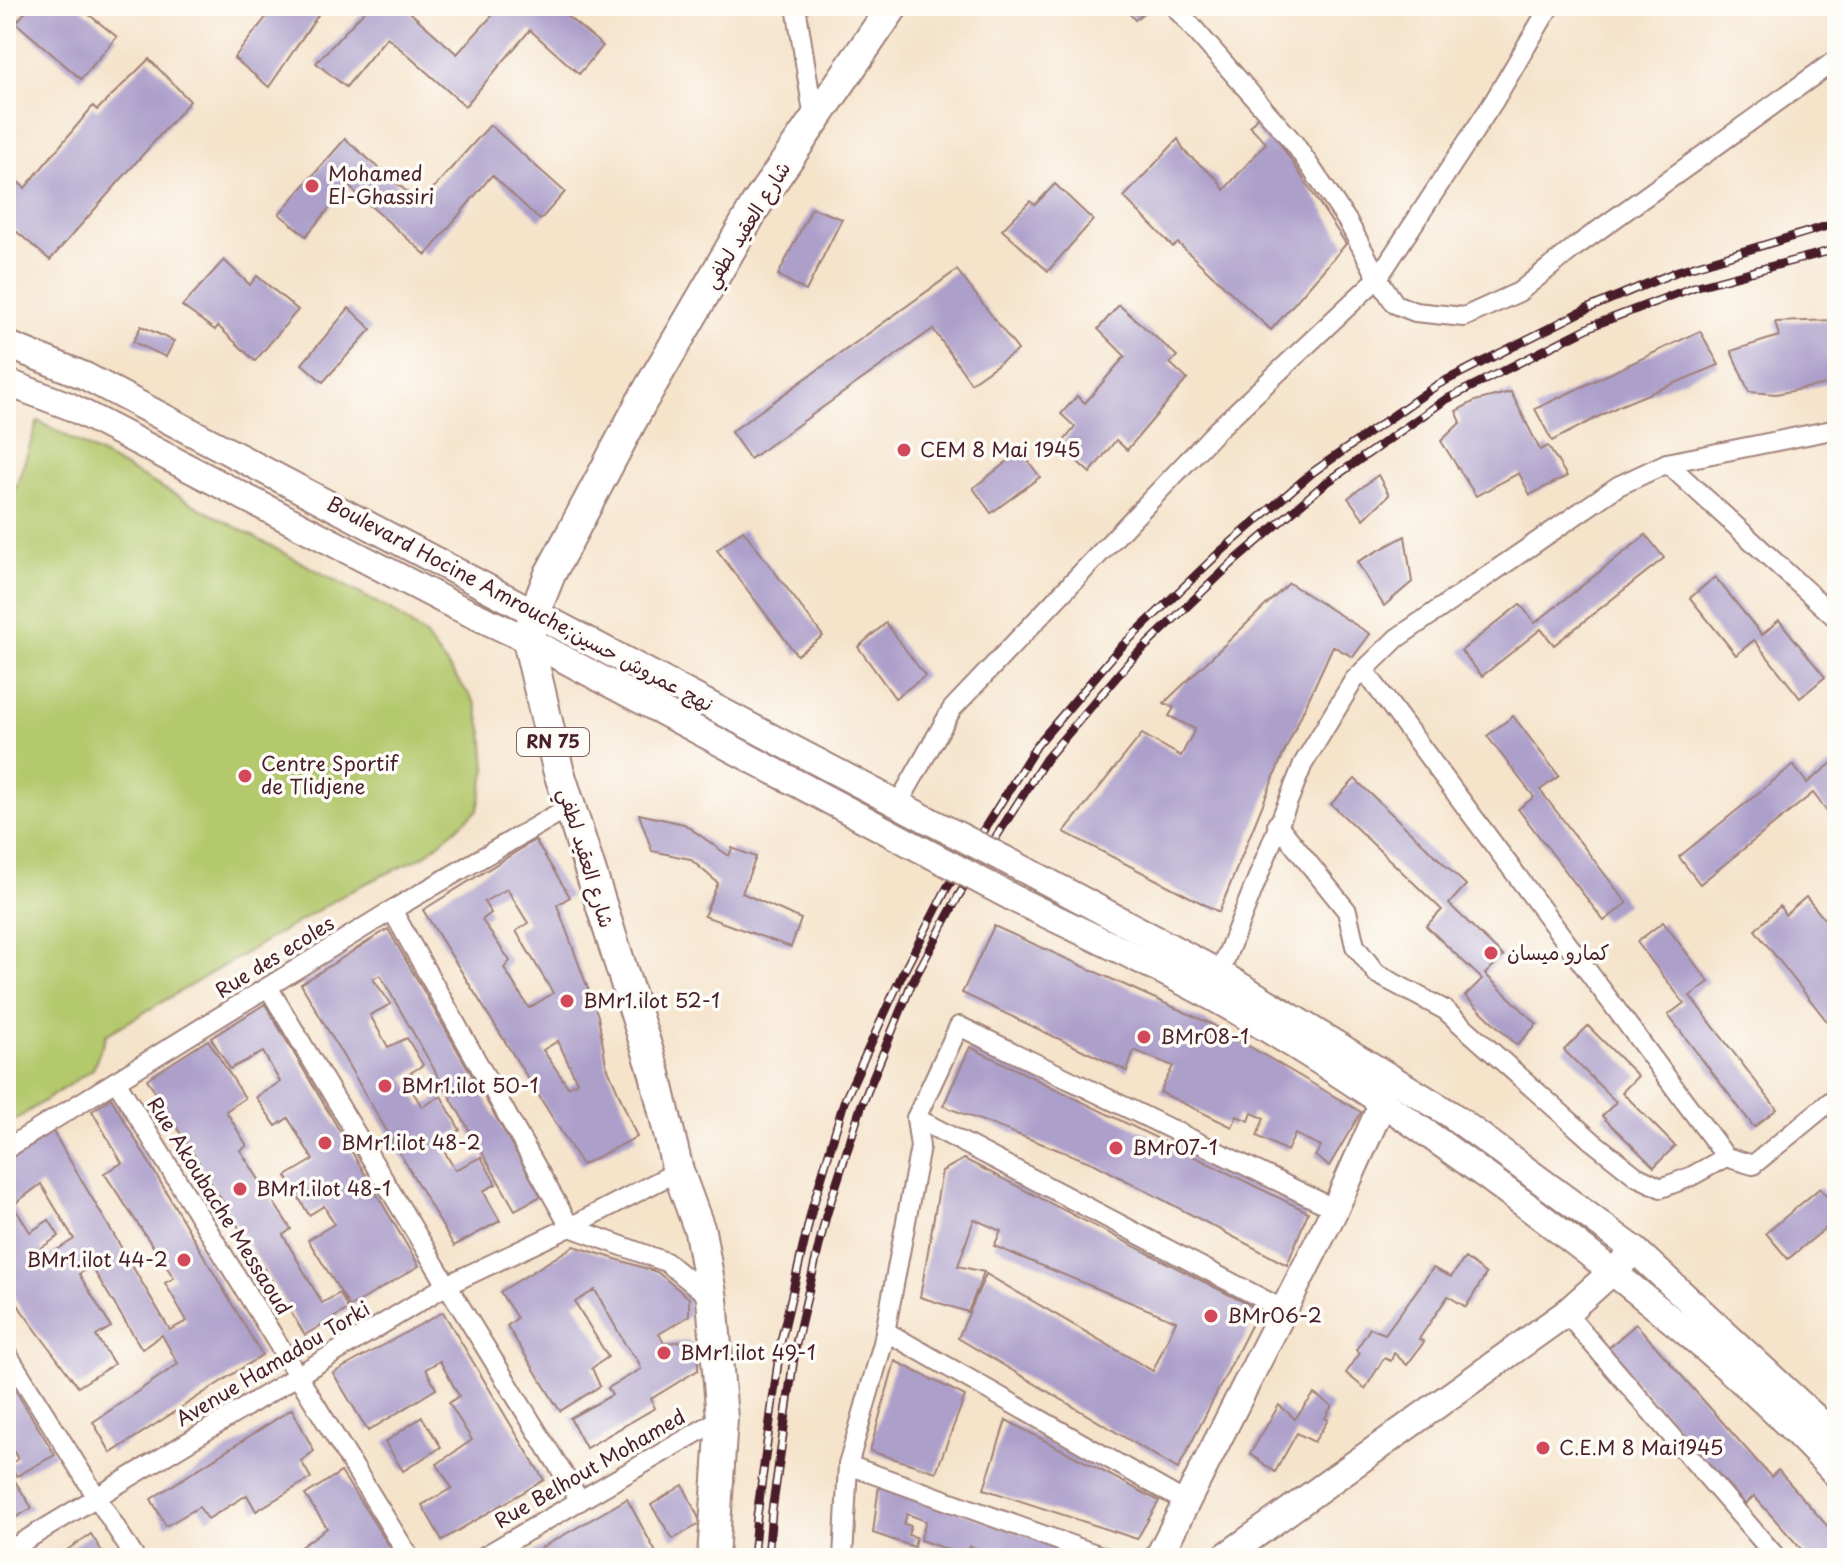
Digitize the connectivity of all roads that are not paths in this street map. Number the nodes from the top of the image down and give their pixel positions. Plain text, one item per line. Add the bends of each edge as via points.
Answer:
1 (796, 6) edge
2 (893, 6) edge
3 (1174, 6) edge
4 (1550, 6) edge
5 (1837, 59) edge
6 (814, 119) junction
7 (1378, 278) junction
8 (6, 344) edge
9 (6, 382) edge
10 (1837, 429) edge
11 (1667, 463) junction
12 (1837, 619) edge
13 (531, 627) junction
14 (1364, 670) junction
15 (898, 804) junction
16 (569, 807) junction
17 (1277, 824) junction
18 (392, 910) junction
19 (1216, 985) junction
20 (268, 987) junction
21 (116, 1081) junction
22 (1837, 1096) edge
23 (1383, 1102) junction
24 (916, 1118) junction
25 (6, 1149) edge
26 (1726, 1157) junction
27 (678, 1171) junction
28 (1335, 1209) junction
29 (570, 1227) junction
30 (1635, 1250) junction
31 (1612, 1270) junction
32 (447, 1285) junction
33 (712, 1299) junction
34 (1284, 1310) junction
35 (1566, 1313) junction
36 (885, 1331) junction
37 (6, 1352) edge
38 (297, 1374) junction
39 (722, 1418) junction
40 (1837, 1438) edge
41 (848, 1465) junction
42 (1837, 1475) edge
43 (96, 1496) junction
44 (580, 1501) junction
45 (1187, 1503) junction
46 (6, 1552) edge
47 (135, 1558) edge
48 (410, 1558) edge
49 (481, 1558) edge
50 (713, 1558) edge
51 (843, 1558) edge
52 (1107, 1558) edge
53 (1158, 1558) edge
54 (1223, 1558) edge
55 (1777, 1558) edge

1 - 6 street
2 - 6 main road, شارع العقيد لطفي
3 - 7 street via 1294,143 1348,222
4 - 7 street
5 - 7 street via 1519,292 1464,317 1415,312 1395,304
6 - 13 main road, شارع العقيد لطفي via 756,205 642,401 550,574
7 - 15 street via 1217,430 952,709
8 - 13 main road, Boulevard Hocine Amrouche;نهج عمروش حسين via 85,376
9 - 13 main road, Boulevard Hocine Amrouche;نهج عمروش حسين via 69,406 453,605
10 - 11 street
11 - 12 street
11 - 14 street via 1618,486 1397,638
13 - 15 main road, Boulevard Hocine Amrouche;نهج عمروش حسين
13 - 16 main road, شارع العقيد لطفي / RN 75
13 - 19 main road, Boulevard Hocine Amrouche;نهج عمروش حسين, bridge via 1017,900
14 - 17 street via 1303,764
14 - 26 street
15 - 19 main road, Boulevard Hocine Amrouche;نهج عمروش حسين, bridge via 1031,873
16 - 18 street, Rue des ecoles
16 - 27 main road, شارع العقيد لطفي / RN 75 via 655,1074
17 - 19 street
17 - 26 street via 1347,911 1355,946 1377,974 1445,1010 1636,1176 1661,1188
18 - 20 street, Rue des ecoles
18 - 29 street
19 - 23 main road
19 - 30 main road via 1450,1114
20 - 21 street, Rue des ecoles
20 - 32 street
21 - 25 street, Rue des ecoles
21 - 38 street, Rue Akoubache Messaoud
22 - 26 street via 1753,1165
23 - 28 main road
23 - 31 main road
24 - 28 street via 959,1026
24 - 34 street
24 - 36 street via 920,1147
27 - 29 street, Avenue Hamadou Torki
27 - 33 main road, شارع العقيد لطفي / RN 75 via 700,1231
28 - 34 main road
29 - 32 street, Avenue Hamadou Torki
29 - 33 street via 666,1262
30 - 31 main road
30 - 40 main road
31 - 35 main road
31 - 42 main road via 1805,1440
32 - 38 street, Avenue Hamadou Torki
32 - 44 street
33 - 39 main road, شارع العقيد لطفي / RN 75
34 - 45 main road
35 - 54 main road
35 - 55 street
36 - 41 street
36 - 45 street
37 - 43 street
38 - 43 street, Avenue Hamadou Torki
38 - 48 street, Rue Akoubache Messaoud
39 - 44 street, Rue Belhout Mohamed
39 - 50 main road, شارع العقيد لطفي / RN 75
41 - 51 street
41 - 52 street
43 - 46 street, Avenue Hamadou Torki
43 - 47 street
44 - 49 street, Rue Belhout Mohamed
45 - 53 main road

